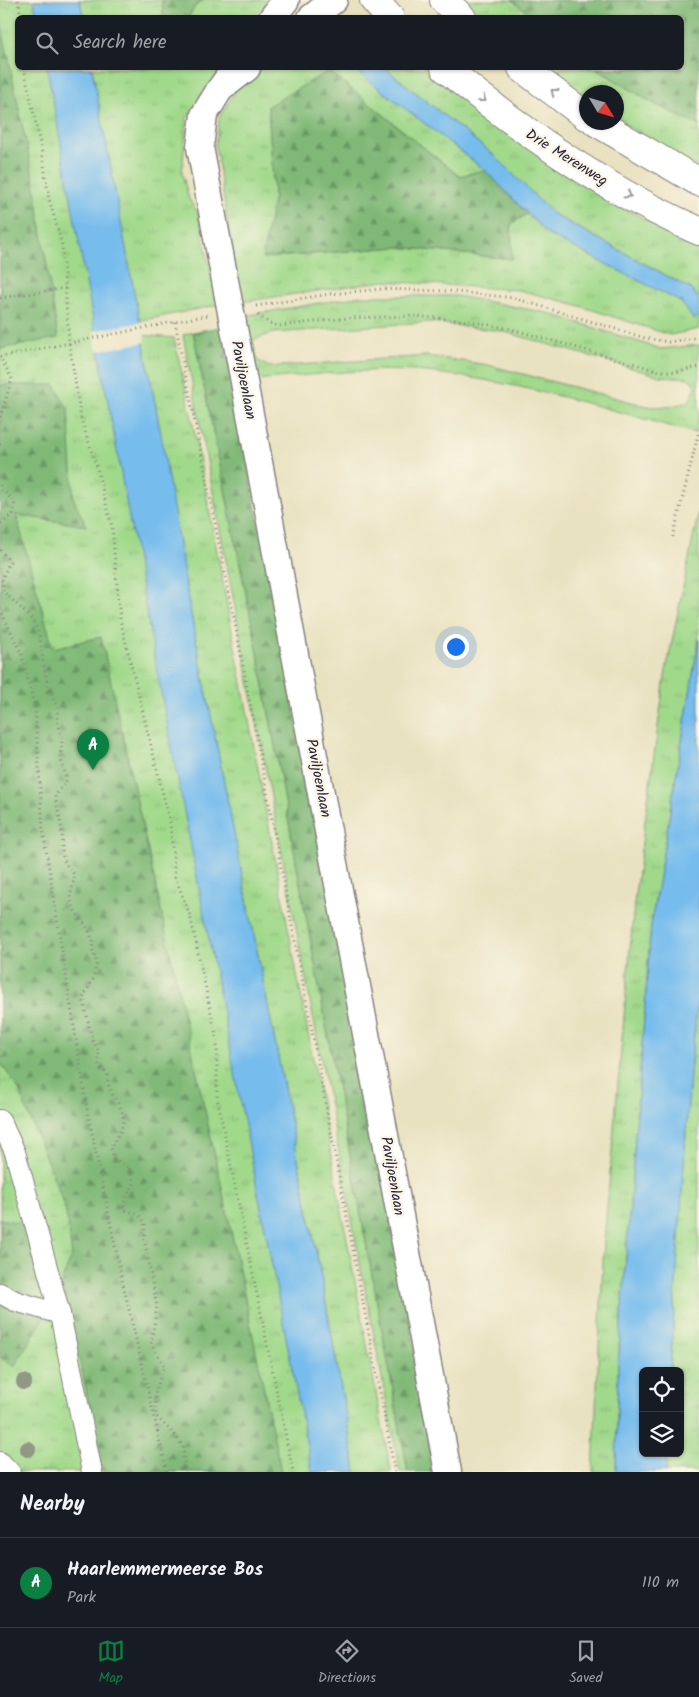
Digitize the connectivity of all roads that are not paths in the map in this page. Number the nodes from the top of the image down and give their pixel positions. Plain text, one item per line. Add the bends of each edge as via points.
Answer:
1 (286, 0) edge
2 (334, 0) edge
3 (374, 0) edge
4 (444, 0) edge
5 (274, 15) edge
6 (315, 15) edge
7 (387, 15) edge
8 (459, 15) edge
9 (234, 70) edge
10 (243, 70) edge
11 (447, 70) edge
12 (525, 70) edge
13 (220, 88) junction
14 (579, 111) edge
15 (610, 130) edge
16 (699, 182) edge
17 (699, 231) edge
18 (0, 1120) edge
19 (0, 1293) edge
20 (60, 1314) junction
21 (0, 1462) edge
22 (10, 1472) edge
23 (92, 1472) edge
24 (448, 1472) edge

1 - 5 street
2 - 6 street
3 - 7 main road
4 - 8 main road
9 - 13 street, Paviljoenlaan
10 - 13 street, Paviljoenlaan
11 -> 17 main road, Drie Merenweg via 542,142 646,205
14 -> 12 main road
13 - 24 street, Paviljoenlaan via 204,115 200,147 241,309
15 - 16 main road
18 - 20 street via 15,1152
19 - 20 street via 15,1301
20 - 23 street
21 - 22 street

